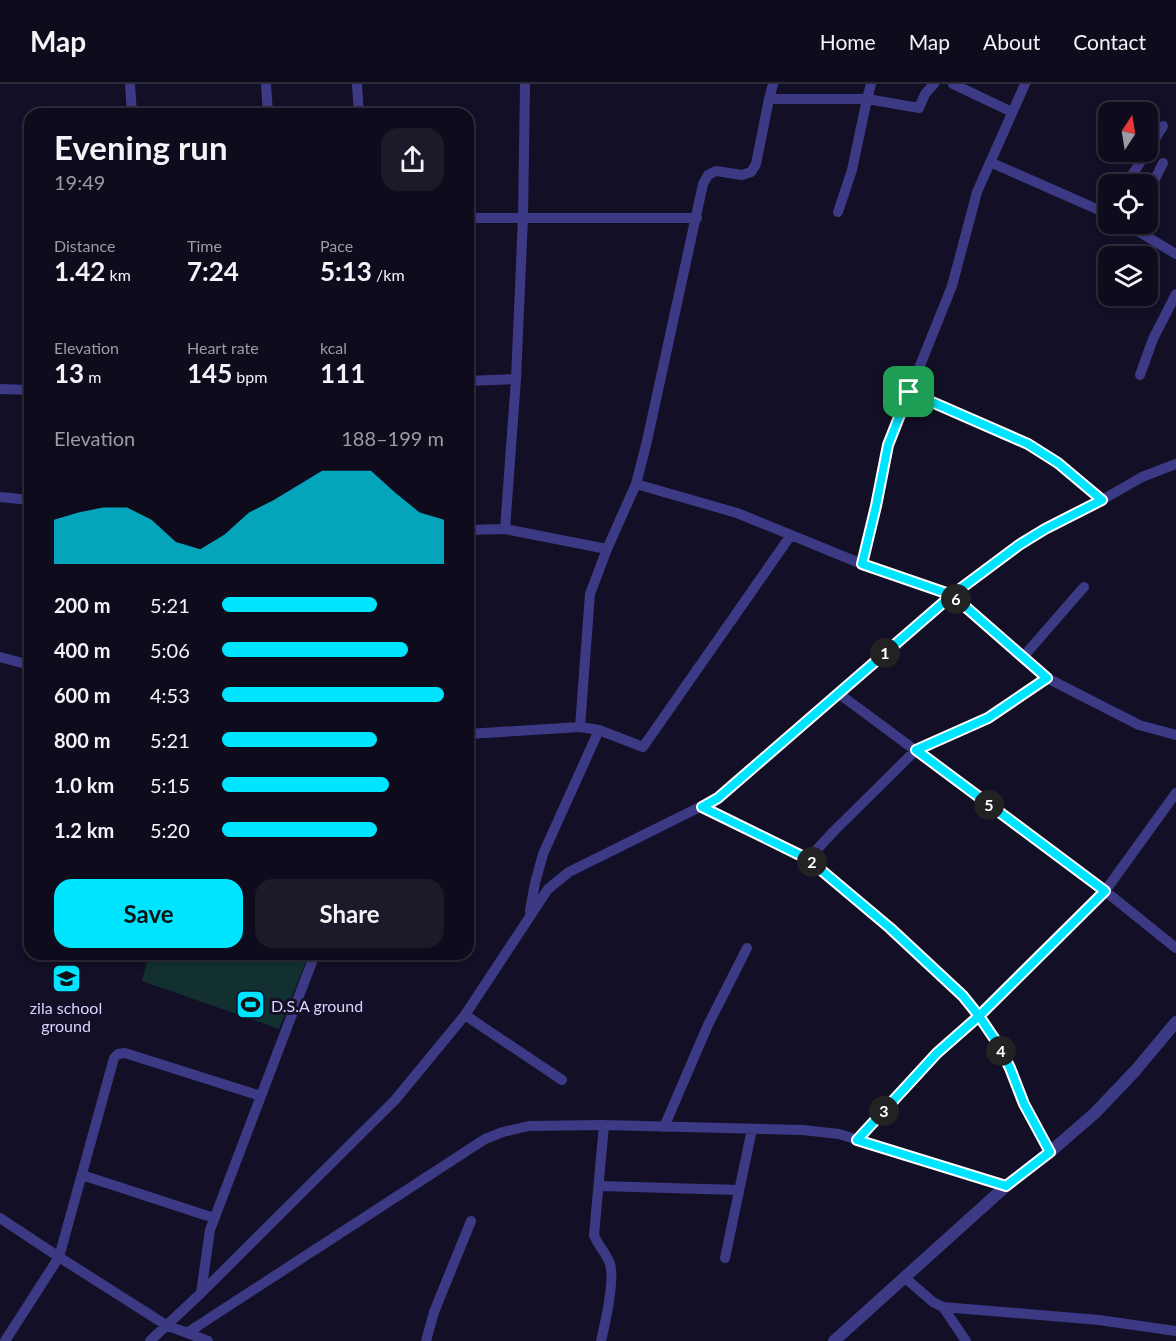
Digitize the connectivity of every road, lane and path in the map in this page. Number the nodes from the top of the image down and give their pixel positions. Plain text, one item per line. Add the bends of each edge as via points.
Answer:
1 (130, 84) edge
2 (266, 84) edge
3 (357, 84) edge
4 (525, 84) edge
5 (773, 84) edge
6 (871, 84) edge
7 (934, 84) edge
8 (953, 84) edge
9 (1025, 84) edge
10 (769, 99) junction
11 (867, 99) junction
12 (132, 108) edge
13 (268, 108) edge
14 (359, 108) edge
15 (1012, 112) junction
16 (1163, 126) dead end
17 (1158, 134) edge
18 (990, 162) junction
19 (1163, 163) dead end
20 (1158, 174) edge
21 (1098, 210) edge
22 (838, 212) dead end
23 (474, 218) edge
24 (523, 218) junction
25 (697, 218) junction
26 (1145, 234) edge
27 (1176, 254) edge
28 (1176, 294) edge
29 (1140, 375) dead end
30 (516, 380) junction
31 (474, 381) edge
32 (0, 389) edge
33 (24, 390) edge
34 (909, 392) junction
35 (1176, 464) edge
36 (636, 484) junction
37 (0, 497) edge
38 (24, 499) edge
39 (1102, 500) junction
40 (505, 529) junction
41 (474, 530) edge
42 (791, 535) junction
43 (607, 549) junction
44 (862, 564) junction
45 (1084, 587) dead end
46 (952, 595) junction
47 (0, 657) edge
48 (1023, 657) junction
49 (24, 663) edge
50 (1047, 678) junction
51 (838, 693) junction
52 (580, 727) junction
53 (599, 730) junction
54 (474, 734) edge
55 (1176, 735) edge
56 (916, 750) junction
57 (1176, 792) edge
58 (702, 807) junction
59 (808, 859) junction
60 (1105, 891) junction
61 (529, 918) junction
62 (747, 948) dead end
63 (1176, 948) edge
64 (313, 960) edge
65 (465, 1015) junction
66 (979, 1016) junction
67 (1176, 1022) edge
68 (562, 1080) dead end
69 (261, 1096) junction
70 (604, 1125) junction
71 (664, 1127) junction
72 (753, 1129) junction
73 (857, 1140) junction
74 (1050, 1152) junction
75 (82, 1175) junction
76 (599, 1186) junction
77 (1006, 1186) junction
78 (740, 1191) junction
79 (0, 1218) edge
80 (214, 1218) junction
81 (471, 1221) dead end
82 (58, 1257) junction
83 (725, 1258) dead end
84 (904, 1276) junction
85 (201, 1293) junction
86 (943, 1307) junction
87 (166, 1325) junction
88 (1176, 1331) edge
89 (187, 1333) junction
90 (5, 1341) edge
91 (150, 1341) edge
92 (208, 1341) edge
93 (426, 1341) edge
94 (601, 1341) edge
95 (834, 1341) edge
96 (966, 1341) edge

1 - 12 street
2 - 13 street
3 - 14 street
4 - 24 street
5 - 10 street
6 - 11 street
7 - 11 street via 919,108
8 - 15 street
9 - 15 street
10 - 11 street
10 - 25 street via 756,164 751,172 742,175 716,171 708,175
11 - 22 street via 852,170
15 - 18 street
16 - 17 street
18 - 21 street
18 - 34 street via 977,192 952,286
19 - 20 street
23 - 24 street
24 - 25 street
24 - 30 street
25 - 36 street
26 - 27 street
28 - 29 street
30 - 31 street
30 - 40 street
32 - 33 street
34 - 39 street via 1028,444
34 - 44 street via 888,445
35 - 39 street via 1142,477
36 - 42 street via 738,513
36 - 43 street
37 - 38 street
39 - 46 street via 1027,540
40 - 41 street
40 - 43 street
42 - 44 street
42 - 53 street via 643,747
43 - 52 street via 590,594
44 - 46 street
45 - 48 street
46 - 48 street
46 - 51 street
47 - 49 street
48 - 50 street
50 - 55 street via 1139,725
50 - 56 street via 988,718
51 - 56 street
51 - 58 street via 718,798
52 - 53 street
52 - 54 street
53 - 61 street via 543,854
56 - 59 street
56 - 60 street
57 - 60 street
58 - 59 street
58 - 61 street via 569,872 548,889
59 - 66 street via 890,928
60 - 63 street
60 - 66 street
61 - 65 street
62 - 71 street
64 - 69 street
65 - 68 street
65 - 85 street via 395,1100
66 - 73 street via 937,1053
66 - 74 street via 998,1044
67 - 74 street via 1095,1113
69 - 75 street via 118,1054
69 - 80 street
70 - 71 street
70 - 76 street
70 - 89 street via 530,1126 485,1139
71 - 72 street
72 - 73 street via 838,1134
72 - 78 street
73 - 77 street
74 - 77 street
75 - 80 street
75 - 82 street
76 - 78 street
76 - 94 street via 594,1235 612,1270
77 - 84 street
78 - 83 street
79 - 82 street
80 - 85 street
81 - 93 street
82 - 87 street
82 - 90 street
84 - 86 street
84 - 95 street
85 - 87 street
86 - 88 street via 1099,1320
86 - 96 street
87 - 89 street
87 - 91 street
89 - 92 street

